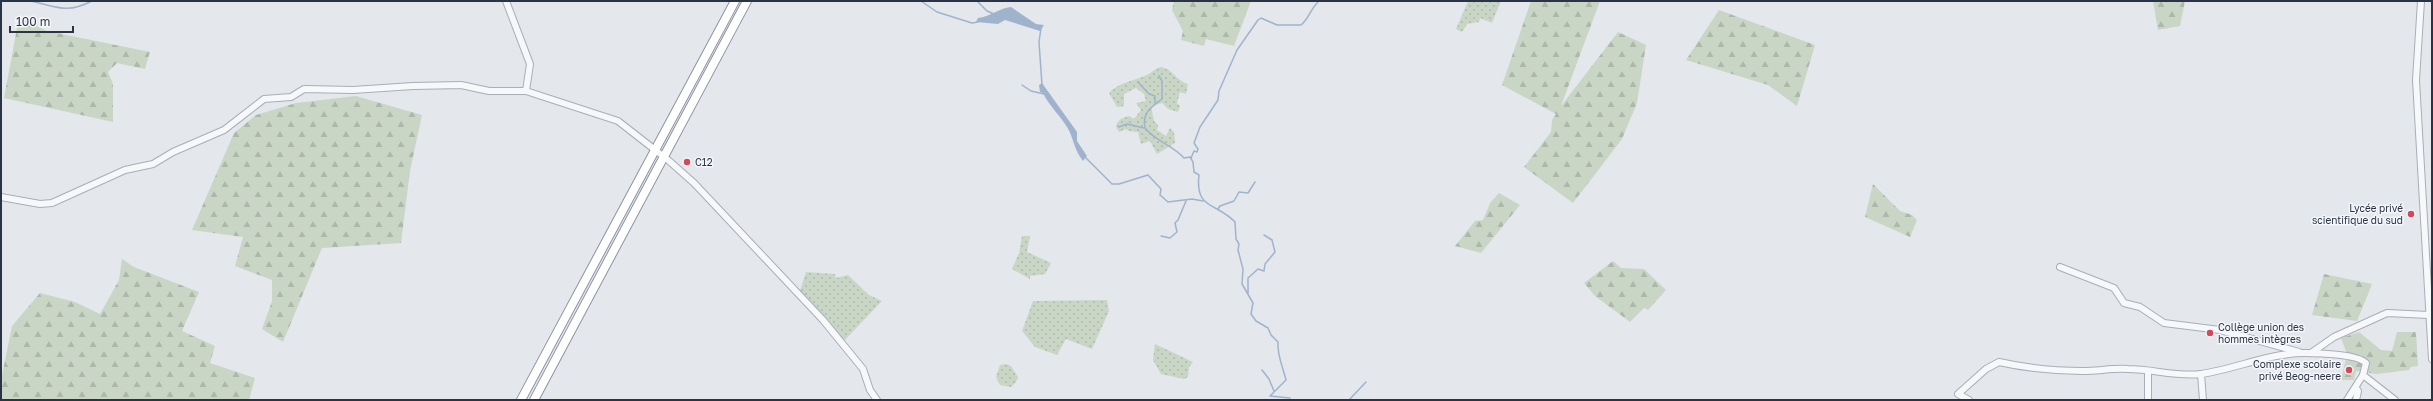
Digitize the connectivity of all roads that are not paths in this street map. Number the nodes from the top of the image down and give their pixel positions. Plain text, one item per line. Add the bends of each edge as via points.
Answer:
1 (506, 1) edge
2 (735, 1) edge
3 (747, 1) edge
4 (2421, 1) edge
5 (526, 91) junction
6 (655, 149) junction
7 (1, 197) edge
8 (2060, 267) dead end
9 (2429, 315) junction
10 (2432, 352) edge
11 (2303, 353) junction
12 (2311, 353) junction
13 (2432, 358) edge
14 (2148, 371) junction
15 (2201, 374) junction
16 (2363, 375) junction
17 (2356, 388) junction
18 (521, 400) edge
19 (534, 400) edge
20 (877, 400) edge
21 (1969, 400) edge
22 (2148, 400) edge
23 (2203, 400) edge
24 (2347, 400) edge
25 (2356, 400) edge
26 (2394, 400) edge

1 - 5 street via 530,64
2 - 6 highway
3 - 19 highway
4 - 9 street via 2416,80
5 - 6 street via 618,121
5 - 7 street via 489,91 461,85 353,90 304,89 291,97 264,99 224,130 173,152 153,164 125,170 52,203 40,204
6 - 18 highway
6 - 20 street via 694,183 823,320 863,369 870,390
8 - 11 street via 2114,288 2124,303 2140,307 2164,323 2220,330
9 - 10 street
9 - 12 street via 2387,313 2334,337
10 - 13 street
11 - 12 street
11 - 15 street via 2270,357
12 - 16 street via 2357,358 2366,362
14 - 15 street
14 - 21 street via 2039,369 1999,362 1986,369 1958,394
14 - 22 street
15 - 23 street
16 - 17 street
16 - 26 street
17 - 24 street
17 - 25 street

